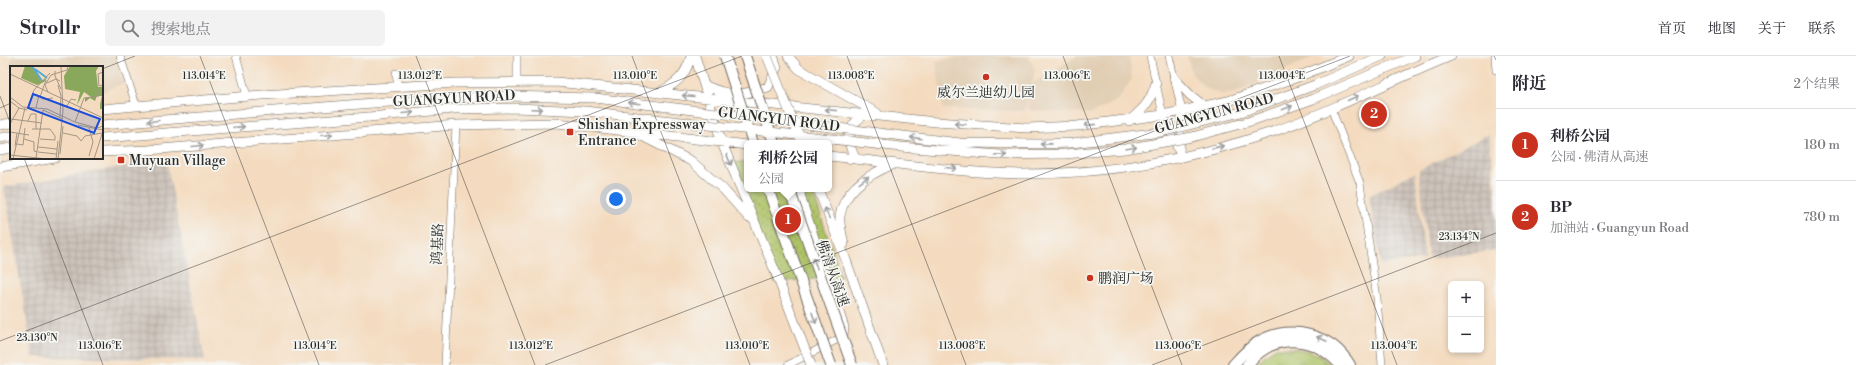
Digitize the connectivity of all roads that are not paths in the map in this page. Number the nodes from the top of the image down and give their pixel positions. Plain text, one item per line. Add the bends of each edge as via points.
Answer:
1 (120, 56) edge
2 (236, 56) edge
3 (517, 56) edge
4 (691, 56) edge
5 (695, 56) edge
6 (725, 56) edge
7 (745, 56) edge
8 (767, 56) edge
9 (773, 56) edge
10 (788, 56) edge
11 (1150, 56) edge
12 (1169, 56) edge
13 (1349, 56) edge
14 (1382, 56) edge
15 (1415, 56) edge
16 (1451, 56) edge
17 (1495, 56) edge
18 (1496, 70) edge
19 (396, 73) dead end
20 (1174, 78) junction
21 (517, 82) junction
22 (1156, 83) junction
23 (704, 85) junction
24 (398, 87) junction
25 (657, 93) junction
26 (247, 96) junction
27 (707, 98) junction
28 (136, 105) junction
29 (1204, 106) junction
30 (1331, 108) junction
31 (103, 109) edge
32 (1182, 111) junction
33 (866, 114) junction
34 (883, 116) junction
35 (1163, 116) junction
36 (103, 118) edge
37 (1129, 121) junction
38 (136, 122) junction
39 (10, 123) edge
40 (0, 125) edge
41 (103, 125) edge
42 (456, 125) junction
43 (634, 132) junction
44 (130, 135) junction
45 (10, 136) edge
46 (0, 138) edge
47 (103, 138) edge
48 (752, 140) edge
49 (773, 140) edge
50 (801, 140) edge
51 (722, 143) junction
52 (744, 145) edge
53 (10, 148) edge
54 (0, 150) edge
55 (103, 151) edge
56 (103, 152) edge
57 (832, 156) edge
58 (1180, 156) junction
59 (50, 159) edge
60 (856, 159) junction
61 (895, 163) junction
62 (0, 167) edge
63 (769, 192) edge
64 (791, 192) edge
65 (801, 192) edge
66 (819, 192) edge
67 (756, 226) junction
68 (846, 260) junction
69 (445, 365) edge
70 (788, 365) edge
71 (811, 365) edge
72 (831, 365) edge
73 (852, 365) edge
74 (883, 365) edge
75 (1234, 365) edge
76 (1247, 365) edge
77 (1340, 365) edge
78 (1350, 365) edge
79 (1382, 365) edge

1 - 28 street
2 - 26 street
3 - 21 street
4 - 25 main road via 682,78
5 - 23 main road
6 - 48 highway, bridge
7 - 49 highway, bridge
8 - 50 main road, bridge
9 - 23 main road via 777,67 768,87 740,94 721,93
10 - 34 main road via 799,69
11 - 22 street
12 - 20 street
13 - 29 main road, GUANGYUN ROAD via 1228,101
14 -> 38 main road, GUANGYUN ROAD, bridge via 1315,85 1241,112 1134,136 1072,143 960,143 595,98 501,96 373,103
44 -> 15 main road, GUANGYUN ROAD, bridge via 453,109 516,108 585,111 901,147 1000,155 1064,154 1125,149 1192,137 1251,121 1313,99
30 -> 16 main road
17 - 18 street
19 - 24 street
20 - 29 main road
20 - 32 street
21 - 24 main road, GUANGYUN ROAD
21 - 25 main road, GUANGYUN ROAD via 556,82
22 - 35 street
22 - 37 main road via 1146,106
23 - 27 main road
24 - 26 main road, GUANGYUN ROAD
27 -> 25 main road, GUANGYUN ROAD
26 - 28 main road, GUANGYUN ROAD
33 -> 27 main road, GUANGYUN ROAD
27 - 51 main road
28 - 31 main road, GUANGYUN ROAD
29 - 32 main road, GUANGYUN ROAD
58 -> 30 main road via 1229,145
30 - 79 street via 1360,183 1377,298
32 - 35 main road, GUANGYUN ROAD
32 - 58 street
33 - 34 main road, GUANGYUN ROAD
33 - 60 main road via 855,120 850,133 851,150
37 -> 34 main road, GUANGYUN ROAD via 1027,128
35 - 37 main road, GUANGYUN ROAD
35 - 58 street
36 - 38 main road
38 - 41 main road, GUANGYUN ROAD
39 - 40 main road
42 - 43 main road, GUANGYUN ROAD via 556,123
56 -> 42 main road, GUANGYUN ROAD
42 - 69 street, 鸿基路
43 - 51 main road, GUANGYUN ROAD
43 - 67 main road via 691,161 723,188
44 - 47 main road, GUANGYUN ROAD
44 - 55 main road
45 - 46 main road
51 - 52 main road, GUANGYUN ROAD
51 -> 67 main road
53 - 54 main road
57 - 60 main road
61 -> 58 main road via 1025,174 1121,168
59 - 62 main road
60 - 61 main road
68 -> 61 main road via 840,217 845,200 858,185 876,171
63 -> 72 highway, bridge
73 -> 64 highway, 佛清从高速, bridge
65 - 70 street via 845,327 844,336
68 -> 66 main road
67 - 71 main road, bridge
68 - 74 main road
78 -> 75 highway via 1329,342 1294,332 1259,342 1249,348
76 - 77 highway via 1263,350 1287,341 1311,344 1332,356

